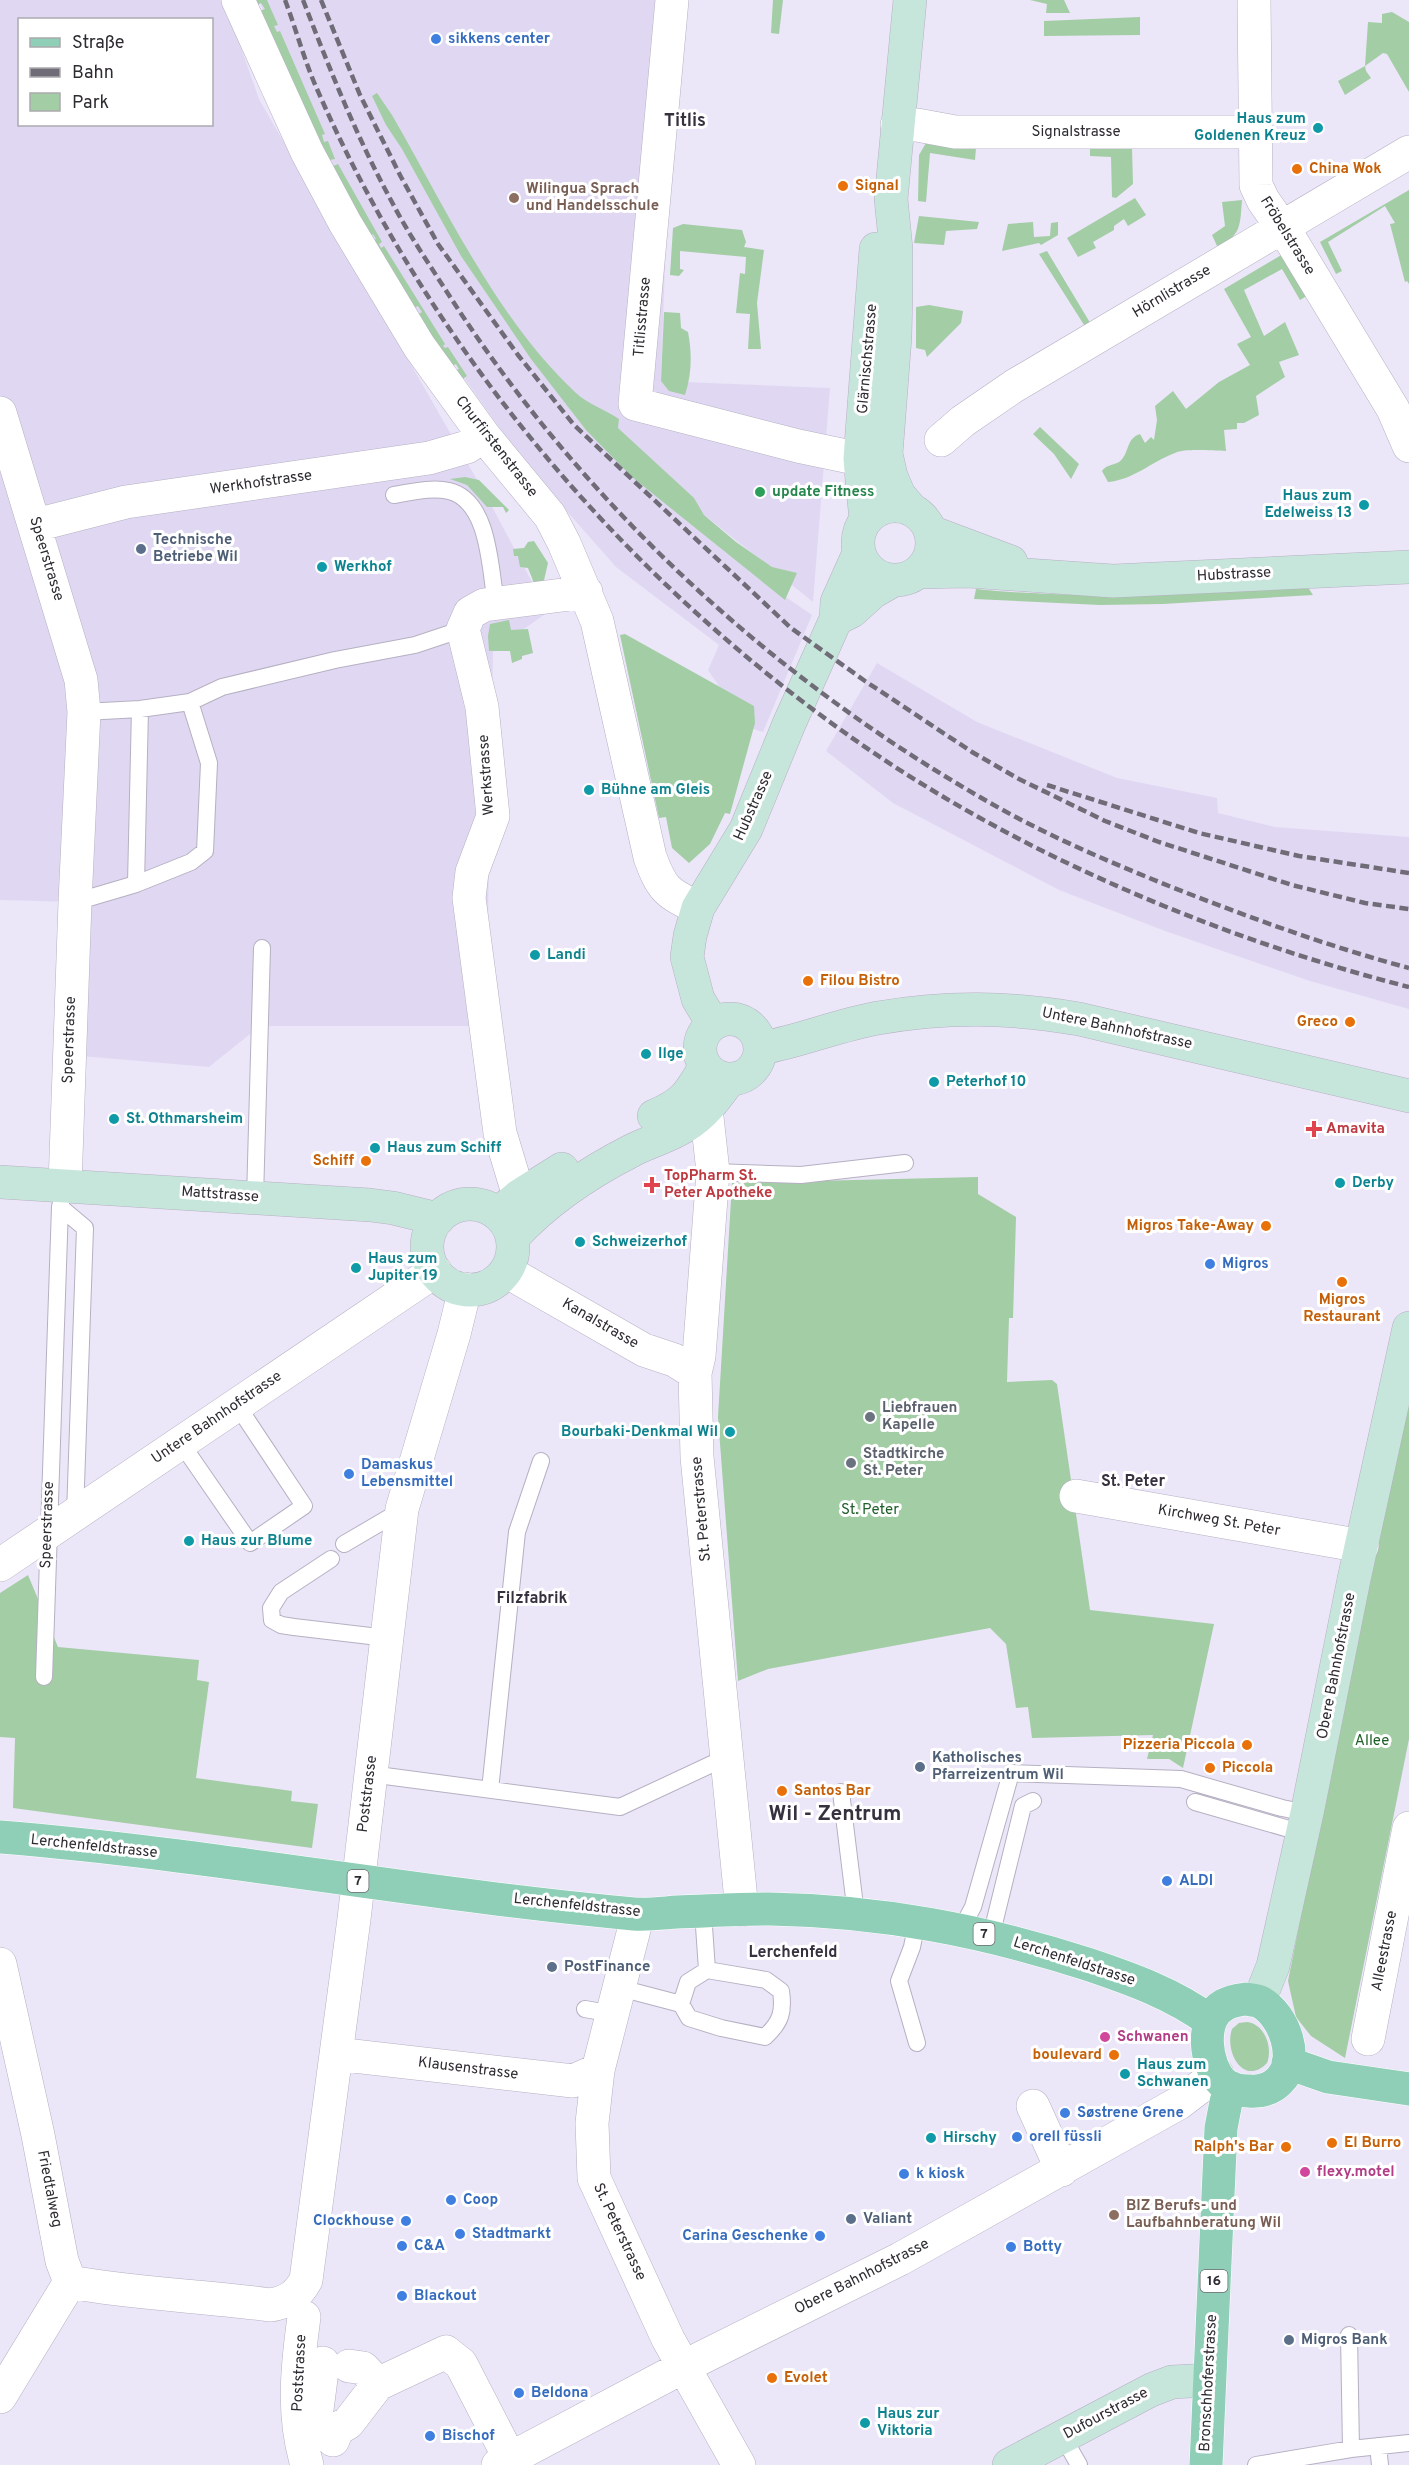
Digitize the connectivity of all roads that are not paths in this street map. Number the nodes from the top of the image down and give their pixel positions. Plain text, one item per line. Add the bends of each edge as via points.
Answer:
1 (238, 0) edge
2 (672, 0) edge
3 (910, 0) edge
4 (1254, 0) edge
5 (897, 124) junction
6 (1255, 132) junction
7 (1409, 152) edge
8 (891, 199) junction
9 (1281, 227) junction
10 (0, 413) edge
11 (484, 436) junction
12 (942, 440) dead end
13 (1409, 446) edge
14 (860, 459) junction
15 (394, 495) dead end
16 (866, 520) junction
17 (921, 521) junction
18 (36, 525) junction
19 (859, 553) junction
20 (1409, 567) edge
21 (907, 576) junction
22 (1058, 577) junction
23 (586, 592) junction
24 (496, 604) junction
25 (836, 619) junction
26 (463, 629) junction
27 (190, 702) junction
28 (140, 709) junction
29 (84, 712) junction
30 (136, 884) junction
31 (75, 902) junction
32 (698, 908) junction
33 (262, 948) dead end
34 (713, 1024) junction
35 (762, 1048) junction
36 (717, 1074) junction
37 (1405, 1094) edge
38 (706, 1108) junction
39 (905, 1163) dead end
40 (713, 1172) junction
41 (0, 1182) edge
42 (63, 1196) junction
43 (255, 1198) junction
44 (510, 1216) junction
45 (438, 1220) junction
46 (435, 1271) junction
47 (506, 1271) junction
48 (465, 1290) junction
49 (1409, 1328) edge
50 (695, 1373) junction
51 (237, 1404) junction
52 (181, 1443) junction
53 (541, 1461) dead end
54 (1076, 1496) dead end
55 (402, 1509) junction
56 (75, 1514) junction
57 (48, 1533) junction
58 (344, 1544) dead end
59 (1362, 1546) junction
60 (331, 1559) dead end
61 (0, 1565) edge
62 (387, 1638) junction
63 (44, 1677) dead end
64 (727, 1757) junction
65 (370, 1774) junction
66 (490, 1790) junction
67 (841, 1792) dead end
68 (1033, 1801) dead end
69 (1195, 1802) dead end
70 (1305, 1823) junction
71 (0, 1838) edge
72 (1408, 1847) edge
73 (358, 1881) junction
74 (741, 1910) junction
75 (703, 1912) junction
76 (638, 1914) junction
77 (856, 1914) junction
78 (917, 1921) junction
79 (976, 1932) junction
80 (0, 1964) edge
81 (707, 1970) junction
82 (1259, 2001) junction
83 (606, 2004) junction
84 (681, 2004) junction
85 (1210, 2021) junction
86 (1368, 2039) dead end
87 (917, 2043) dead end
88 (336, 2054) junction
89 (1288, 2063) junction
90 (598, 2070) junction
91 (1224, 2081) junction
92 (1409, 2089) edge
93 (1033, 2106) dead end
94 (1062, 2170) junction
95 (70, 2282) junction
96 (297, 2308) junction
97 (1349, 2335) dead end
98 (325, 2361) junction
99 (683, 2367) junction
100 (1209, 2380) junction
101 (378, 2384) junction
102 (0, 2397) edge
103 (1063, 2437) junction
104 (320, 2439) edge
105 (1409, 2443) edge
106 (1378, 2446) junction
107 (1351, 2449) junction
108 (521, 2459) edge
109 (739, 2465) edge
110 (1008, 2465) edge
111 (1079, 2465) edge
112 (1206, 2465) edge
113 (1256, 2465) edge
114 (1380, 2465) edge

1 - 11 street, Churfirstenstrasse via 307,152 345,224 419,346
2 - 14 street, Titlisstrasse via 635,404
3 - 5 street, Glärnischstrasse
4 - 6 street, Fröbelstrasse
5 - 6 street, Signalstrasse via 955,132
5 - 8 street, Glärnischstrasse
6 - 9 street, Fröbelstrasse via 1256,185
7 - 9 street, Hörnlistrasse
8 - 14 street, Glärnischstrasse via 877,246
8 - 17 street, Glärnischstrasse via 896,291 886,454 899,495
9 - 12 street, Hörnlistrasse via 1014,386
9 - 13 street, Fröbelstrasse via 1394,409
10 - 18 street, Speerstrasse
11 - 18 street, Werkhofstrasse via 466,447 429,458 126,502
11 - 23 street, Churfirstenstrasse via 550,516
14 - 16 street, Glärnischstrasse
15 - 24 lane via 428,490 451,492 470,503 483,523
16 - 17 street via 886,507 899,506
16 - 19 street via 858,542
17 - 21 street via 931,554
17 - 22 street, Hubstrasse via 974,550
18 - 29 street, Speerstrasse via 81,680
19 - 21 street via 872,573 883,579
19 - 25 street, Hubstrasse via 837,602
20 - 22 street, Hubstrasse via 1113,581
21 - 22 street, Hubstrasse via 969,571
21 - 25 street via 873,592
23 - 24 street
23 - 32 street, Churfirstenstrasse via 597,621 650,857 659,881 673,896
24 - 26 street via 476,608
25 - 32 street, Hubstrasse via 746,829
26 - 27 lane via 415,645 222,687
26 - 44 street, Werkstrasse via 482,707 493,816 472,872 468,898
27 - 28 lane
27 - 30 lane via 209,763 205,851
28 - 29 lane
28 - 30 lane
29 - 31 street, Speerstrasse
30 - 31 lane
31 - 42 street, Speerstrasse
32 - 34 street, Hubstrasse via 687,957 698,999
33 - 43 lane
34 - 35 street via 733,1018 746,1023 759,1037
34 - 36 street via 700,1043 700,1056
35 - 36 street via 750,1072 739,1078
35 - 37 street, Untere Bahnhofstrasse via 875,1018 970,1008 1035,1011
36 - 38 street
36 - 44 street via 670,1110 617,1134
38 - 40 street, St. Peterstrasse
38 - 44 street via 686,1126 630,1152 544,1206
39 - 40 lane via 801,1175
40 - 50 street, St. Peterstrasse
41 - 42 street, Mattstrasse
42 - 43 street, Mattstrasse
42 - 56 lane via 85,1228
42 - 57 lane, Speerstrasse
43 - 45 street, Mattstrasse via 370,1204
44 - 45 street via 473,1204 448,1210
44 - 47 street via 514,1249
45 - 46 street via 428,1239
46 - 48 street via 448,1283
46 - 51 street, Untere Bahnhofstrasse
47 - 48 street via 488,1286
47 - 50 street, Kanalstrasse via 644,1350 674,1360
48 - 55 street, Poststrasse
49 - 59 street, Obere Bahnhofstrasse
50 - 64 street, St. Peterstrasse via 697,1457
51 - 52 street, Untere Bahnhofstrasse
51 - 52 lane via 304,1506 250,1543
52 - 56 street, Untere Bahnhofstrasse
53 - 66 lane via 517,1532
54 - 59 street, Kirchweg St. Peter
55 - 58 lane
55 - 62 street, Poststrasse
56 - 57 street, Untere Bahnhofstrasse
57 - 61 street, Untere Bahnhofstrasse
57 - 63 lane, Speerstrasse
59 - 70 street, Obere Bahnhofstrasse
60 - 62 lane via 281,1592 271,1608 272,1620 281,1625
62 - 65 street, Poststrasse
64 - 66 lane via 620,1807
64 - 74 street, St. Peterstrasse
65 - 66 lane
65 - 73 street, Poststrasse
67 - 77 lane
68 - 79 lane via 1023,1806
69 - 70 lane
70 - 79 lane via 1282,1809 1181,1779 1011,1773 973,1907
70 - 82 street, Obere Bahnhofstrasse via 1273,1966
71 - 73 main road, Lerchenfeldstrasse / 7 via 79,1843
72 - 86 street, Alleestrasse
73 - 76 main road, Lerchenfeldstrasse / 7
73 - 88 street, Poststrasse
74 - 75 main road, Lerchenfeldstrasse / 7
74 - 77 main road, Lerchenfeldstrasse / 7
75 - 76 main road, Lerchenfeldstrasse / 7
75 - 81 lane
76 - 83 street, St. Peterstrasse
77 - 78 main road, Lerchenfeldstrasse / 7
78 - 79 main road, Lerchenfeldstrasse / 7
78 - 87 lane via 899,1981
79 - 85 main road, Lerchenfeldstrasse / 7 via 1023,1943 1134,1981 1195,2009
80 - 95 street, Friedtalweg via 49,2207
81 - 84 lane via 688,1982
81 - 84 lane via 766,1980 781,1991 783,2006 777,2026 765,2037 721,2028 689,2018
82 - 85 main road via 1246,1999 1222,2005
82 - 89 main road via 1280,2023
83 - 84 lane
83 - 90 street, St. Peterstrasse
85 - 91 main road via 1208,2047
88 - 90 street, Klausenstrasse via 444,2056 573,2081
88 - 96 street, Poststrasse via 309,2269
89 - 91 main road via 1281,2080 1269,2088 1256,2091
89 - 92 main road via 1328,2077
90 - 99 street, St. Peterstrasse via 592,2123 594,2178
91 - 94 street, Obere Bahnhofstrasse
91 - 100 main road, Bronschhoferstrasse / 16 via 1226,2102 1221,2128
93 - 94 street
94 - 99 street, Obere Bahnhofstrasse via 900,2259
95 - 96 street via 117,2290 282,2303
95 - 102 street
96 - 98 street, Poststrasse
97 - 107 lane
98 - 101 street via 363,2368
98 - 104 street, Poststrasse via 296,2393
99 - 108 street, Obere Bahnhofstrasse
99 - 109 street, St. Peterstrasse
100 - 103 street, Dufourstrasse via 1172,2382 1151,2390
100 - 112 main road, Bronschhoferstrasse / 16
101 - 104 street via 348,2423
101 - 108 street via 446,2352 461,2364
103 - 110 street, Dufourstrasse
103 - 111 lane
105 - 106 lane
106 - 107 lane
106 - 114 lane
107 - 113 lane

